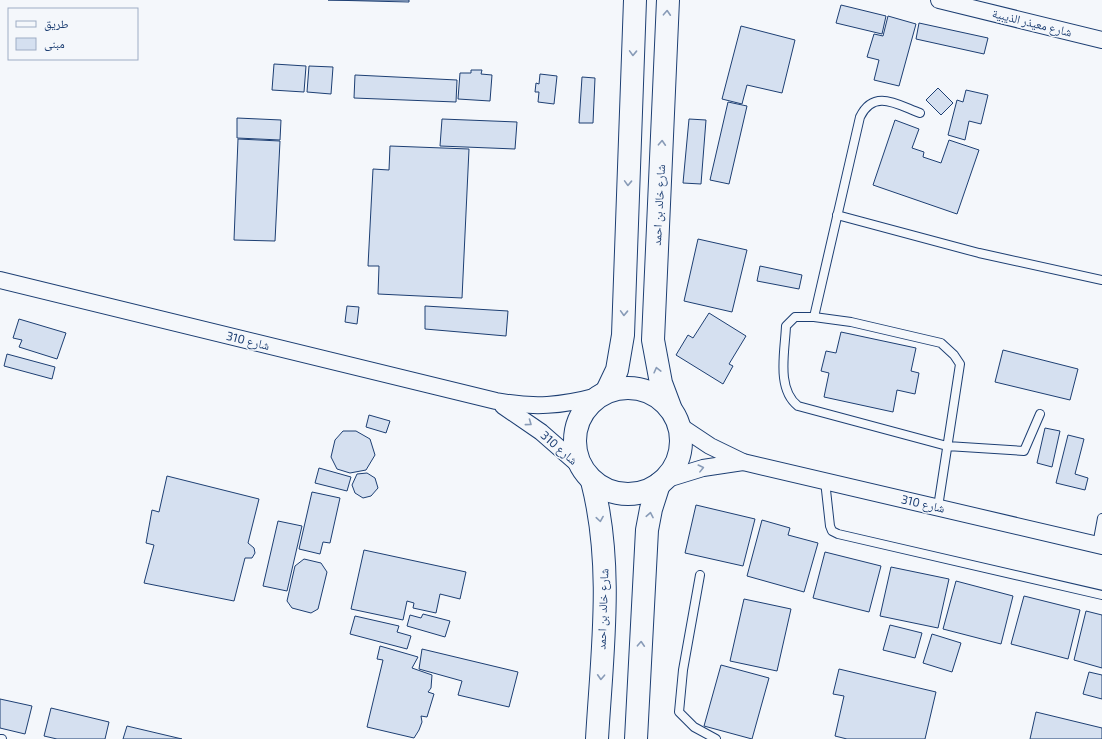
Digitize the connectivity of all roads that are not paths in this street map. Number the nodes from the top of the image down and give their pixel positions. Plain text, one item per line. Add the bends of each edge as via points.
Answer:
1 (635, 0) edge
2 (668, 0) edge
3 (939, 0) edge
4 (1102, 40) edge
5 (920, 112) dead end
6 (838, 215) junction
7 (0, 280) edge
8 (1102, 280) edge
9 (814, 316) junction
10 (603, 394) junction
11 (496, 402) junction
12 (670, 407) junction
13 (1040, 414) dead end
14 (680, 426) junction
15 (947, 446) junction
16 (743, 462) junction
17 (586, 474) junction
18 (826, 481) junction
19 (661, 482) junction
20 (938, 507) junction
21 (1102, 518) edge
22 (1099, 545) edge
23 (700, 575) dead end
24 (1102, 595) edge
25 (597, 739) edge
26 (636, 739) edge
27 (716, 739) edge

1 -> 10 main road via 623,335 617,370
12 -> 2 main road, شارع خالد بن احمد via 660,383 653,340
3 - 4 street, شارع معيذر الذيبية
5 - 6 lane via 886,101 876,100 865,106 860,117
6 - 8 lane via 979,253
6 - 9 lane
7 - 11 street, شارع 310
9 - 15 lane via 941,343 954,355 960,364
9 - 15 lane via 795,317 786,326 784,373 793,402 798,406
10 - 11 street, شارع 310 via 573,403 548,406
10 - 12 main road via 627,388 648,391
10 - 17 main road via 586,407 578,421 574,436 575,452
11 -> 17 street, شارع 310 via 541,432
12 - 14 main road
13 - 15 lane via 1024,451
14 - 16 street, شارع 310 via 710,446
14 - 19 main road via 679,455 673,469
15 - 20 lane
16 - 18 street, شارع 310
19 -> 16 street, شارع 310 via 703,468
17 - 19 main road via 604,489 618,494 646,491
17 -> 25 main road, شارع خالد بن احمد via 600,519 606,573
18 - 20 street, شارع 310
18 - 24 lane via 830,526 832,531 838,534
26 -> 19 main road via 647,530 651,509
20 - 22 street, شارع 310
21 - 22 lane
23 - 27 lane via 683,670 679,712 694,727

